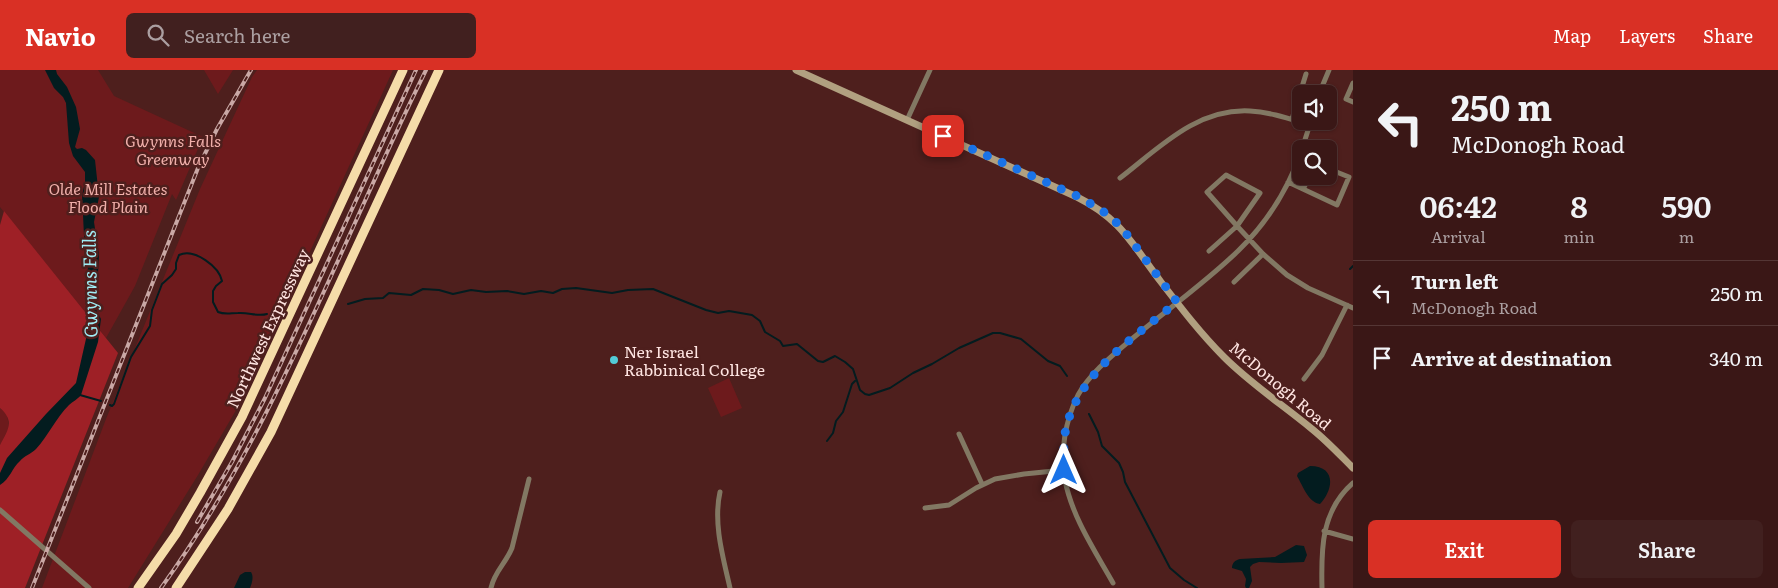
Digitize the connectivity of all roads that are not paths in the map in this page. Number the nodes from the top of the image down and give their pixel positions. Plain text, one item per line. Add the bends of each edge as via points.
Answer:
1 (403, 70) edge
2 (439, 70) edge
3 (796, 70) edge
4 (930, 70) edge
5 (1329, 70) edge
6 (1306, 74) dead end
7 (1353, 83) edge
8 (1303, 85) edge
9 (1323, 85) edge
10 (1353, 102) edge
11 (1292, 119) edge
12 (907, 120) junction
13 (1337, 172) edge
14 (1292, 173) edge
15 (1120, 178) dead end
16 (1288, 182) junction
17 (1305, 185) edge
18 (1303, 189) junction
19 (1237, 226) junction
20 (1250, 238) junction
21 (1209, 251) dead end
22 (1264, 254) junction
23 (1234, 282) dead end
24 (1177, 302) junction
25 (1347, 305) junction
26 (1353, 308) edge
27 (1304, 379) dead end
28 (959, 434) dead end
29 (1353, 468) edge
30 (1064, 470) junction
31 (530, 479) dead end
32 (1353, 483) edge
33 (982, 484) junction
34 (720, 492) dead end
35 (926, 508) dead end
36 (0, 510) edge
37 (1324, 531) junction
38 (1353, 539) edge
39 (1112, 583) dead end
40 (89, 588) edge
41 (138, 588) edge
42 (176, 588) edge
43 (491, 588) edge
44 (730, 588) edge
45 (1322, 588) edge

1 - 41 highway, Northwest Expressway via 242,417 176,534
2 - 42 highway via 271,432 228,509
3 - 12 main road, McDonogh Road
4 - 12 street
5 - 9 street
6 - 8 street
7 - 10 street via 1346,99
11 - 15 street via 1249,111 1202,119
12 - 24 main road, McDonogh Road via 1100,209 1125,232
13 - 18 street via 1349,177 1337,205
14 - 16 street
16 - 18 street
16 - 20 street
17 - 18 street
19 - 19 street via 1207,192 1226,175 1260,193
19 - 20 street
19 - 21 street
20 - 22 street
20 - 24 street
22 - 23 street
22 - 25 street via 1298,282
24 - 29 main road, McDonogh Road via 1235,367 1324,439
24 - 30 street via 1104,364 1079,394 1066,428
25 - 26 street
25 - 27 street via 1322,355
28 - 33 street
30 - 33 street via 1012,475
30 - 39 street via 1075,512
31 - 43 street via 512,548 494,574
32 - 37 street via 1335,504
33 - 35 street via 949,505
34 - 44 street via 718,530
36 - 40 street
37 - 38 street
37 - 45 street

